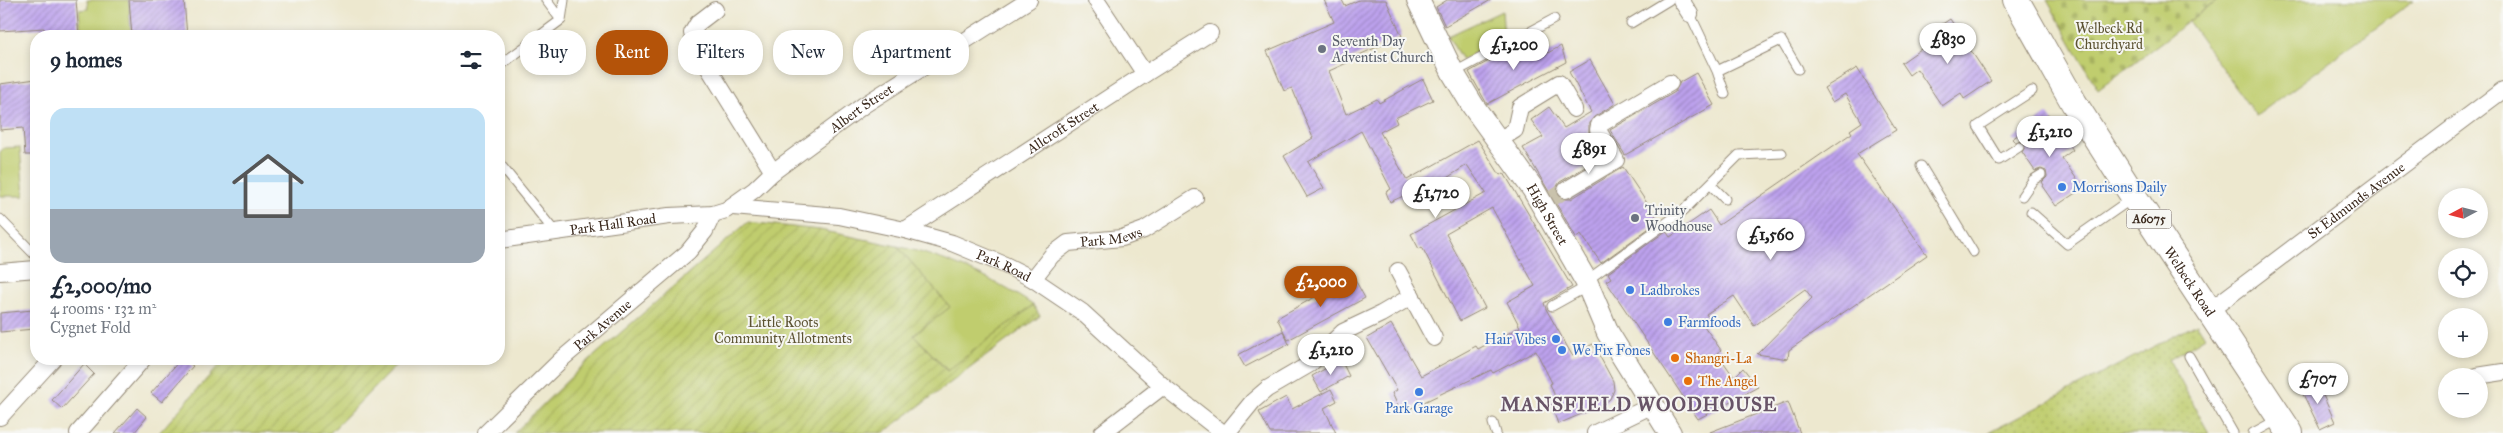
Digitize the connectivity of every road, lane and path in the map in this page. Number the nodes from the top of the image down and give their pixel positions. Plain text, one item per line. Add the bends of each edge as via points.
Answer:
1 (546, 0) edge
2 (564, 0) edge
3 (1029, 0) edge
4 (1096, 0) edge
5 (1418, 0) edge
6 (1669, 0) edge
7 (1680, 0) edge
8 (2016, 0) edge
9 (715, 10) dead end
10 (1690, 14) joint
11 (1554, 19) dead end
12 (561, 20) junction
13 (1630, 23) dead end
14 (1210, 33) dead end
15 (505, 62) edge
16 (1798, 69) dead end
17 (1717, 71) junction
18 (1453, 73) junction
19 (1145, 74) junction
20 (1670, 83) dead end
21 (2503, 90) edge
22 (2032, 91) dead end
23 (1725, 94) dead end
24 (1574, 110) dead end
25 (1498, 140) junction
26 (2019, 147) dead end
27 (1782, 153) dead end
28 (1922, 166) dead end
29 (505, 170) edge
30 (773, 172) junction
31 (2041, 175) dead end
32 (1711, 185) junction
33 (1566, 190) tunnel mouth
34 (2022, 196) dead end
35 (2134, 197) junction
36 (1195, 198) dead end
37 (1725, 200) dead end
38 (724, 210) junction
39 (2032, 212) dead end
40 (0, 219) edge
41 (905, 230) junction
42 (555, 232) junction
43 (505, 239) edge
44 (30, 250) edge
45 (1973, 252) dead end
46 (30, 270) edge
47 (1398, 271) dead end
48 (0, 272) edge
49 (1033, 279) junction
50 (1587, 284) junction
51 (1412, 296) junction
52 (1552, 306) dead end
53 (2210, 311) junction
54 (1434, 338) dead end
55 (2189, 356) dead end
56 (47, 365) edge
57 (138, 365) edge
58 (2503, 372) edge
59 (2488, 374) edge
60 (1163, 386) junction
61 (1653, 405) junction
62 (0, 416) edge
63 (1493, 424) dead end
64 (2285, 426) edge
65 (78, 433) edge
66 (486, 433) edge
67 (1102, 433) edge
68 (1224, 433) edge
69 (1228, 433) edge
70 (1496, 433) edge
71 (1595, 433) edge
72 (1670, 433) edge
73 (2233, 433) edge
74 (2253, 433) edge

1 - 12 lane
2 - 12 lane
3 - 30 street, Albert Street via 864,105
4 - 19 street
5 - 18 street, High Street
6 - 13 lane
7 - 10 street
8 - 35 main road, Welbeck Road / A6075 via 2074,103
9 - 30 street via 698,23 692,33 695,46
10 - 17 lane
11 - 18 lane
12 - 15 lane
14 - 19 street, Allcroft Street
16 - 17 lane via 1781,40
17 - 23 lane
18 - 25 street, High Street
19 - 41 street, Allcroft Street
20 - 33 street via 1599,125 1598,130 1616,160
21 - 53 street, St Edmunds Avenue
22 - 26 lane via 1978,126 1999,160
24 - 25 street via 1560,83 1520,107 1515,130
25 - 50 street, High Street via 1547,202
27 - 32 lane via 1739,154
28 - 45 lane
29 - 42 lane
30 - 38 street, Albert Street
31 - 34 lane via 2033,180
32 - 37 lane
32 - 50 lane via 1683,211
35 - 39 lane via 2066,244
35 - 53 main road, Welbeck Road / A6075
36 - 49 street, Park Mews via 1144,230 1122,238 1068,243 1052,255
38 - 41 street, Park Road via 839,216
38 - 42 street, Park Hall Road
38 - 66 street, Park Avenue via 688,252 563,358
40 - 44 lane
41 - 49 street, Park Road via 952,243
42 - 43 street, Park Hall Road
46 - 48 street
47 - 51 street
49 - 60 street, Park Road via 1082,312
50 - 52 lane
50 - 61 street, High Street via 1608,333
51 - 54 street
51 - 69 street via 1344,332 1310,364 1267,389 1253,401
53 - 64 main road, Welbeck Road / A6075
55 - 73 lane
56 - 62 street
57 - 65 street
58 - 59 street
60 - 67 street
60 - 68 street, Park Road
61 - 71 street
61 - 72 street, High Street
63 - 70 lane
64 - 74 lane

